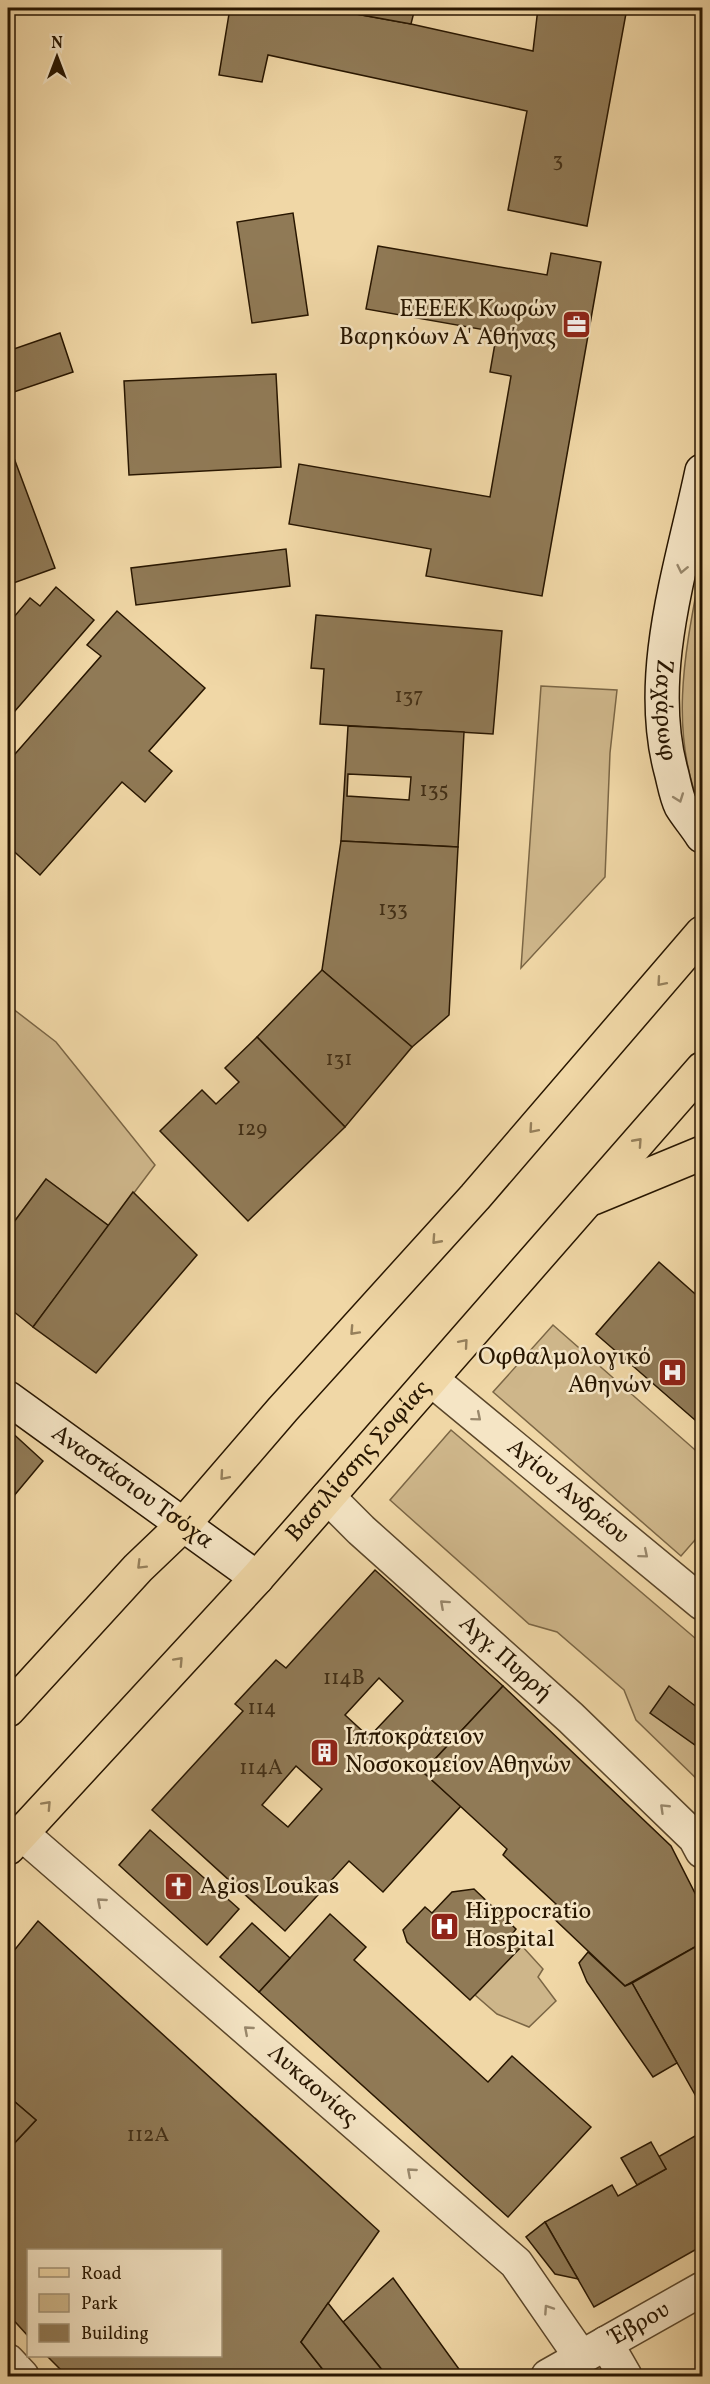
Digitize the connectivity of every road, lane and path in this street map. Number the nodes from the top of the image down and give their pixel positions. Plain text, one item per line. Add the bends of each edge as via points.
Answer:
1 (702, 471) edge
2 (702, 836) edge
3 (702, 933) edge
4 (702, 1070) edge
5 (702, 1153) edge
6 (586, 1202) junction
7 (432, 1380) junction
8 (8, 1398) edge
9 (328, 1497) junction
10 (183, 1525) junction
11 (257, 1578) junction
12 (702, 1603) edge
13 (8, 1710) edge
14 (14, 1840) edge
15 (700, 1841) edge
16 (702, 2289) edge
17 (593, 2350) junction
18 (8, 2361) edge
19 (22, 2376) edge
20 (548, 2376) edge
21 (625, 2376) edge

1 -> 2 street, Ζαχάρωφ via 663,658 661,696 662,732 681,806
3 -> 10 main road via 475,1197
6 -> 4 main road, Βασιλίσσης Σοφίας
5 - 6 main road
7 -> 6 main road, Βασιλίσσης Σοφίας
7 - 9 main road, Βασιλίσσης Σοφίας
7 -> 12 street, Αγίου Ανδρέου
8 - 10 street, Αναστάσιου Τσόχα
9 - 11 main road, Βασιλίσσης Σοφίας
15 -> 9 street, Αγγ. Πυρρή
10 - 11 street, Αναστάσιου Τσόχα
10 -> 13 main road via 138,1568
14 -> 11 main road, Βασιλίσσης Σοφίας
17 -> 14 street, Λυκαονίας via 516,2263
16 - 17 street, Έβρου
17 - 20 street, Έβρου
17 - 21 street, Λυκαονίας
18 - 19 street

